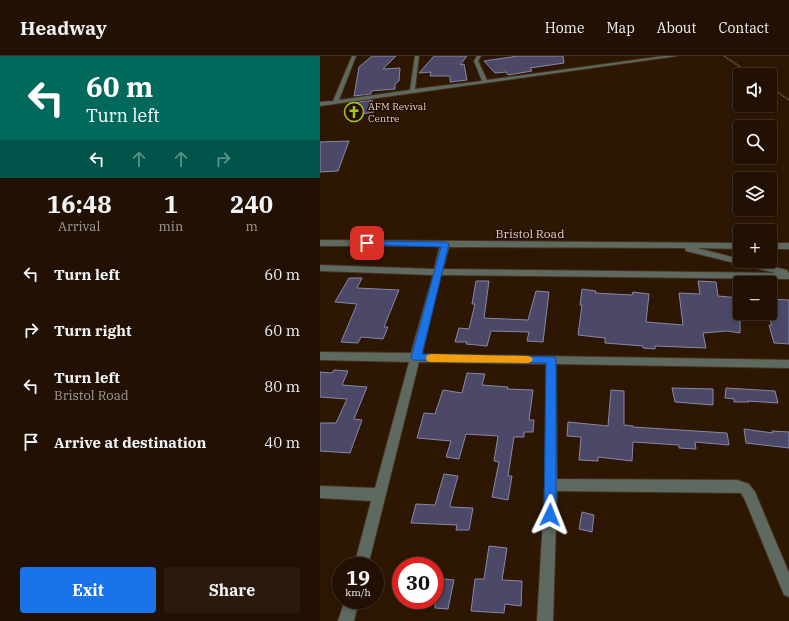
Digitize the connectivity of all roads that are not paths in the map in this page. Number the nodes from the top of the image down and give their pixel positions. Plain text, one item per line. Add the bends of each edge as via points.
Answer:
1 (354, 56) edge
2 (417, 56) edge
3 (479, 56) edge
4 (675, 56) edge
5 (485, 82) junction
6 (412, 92) junction
7 (335, 102) junction
8 (320, 104) edge
9 (320, 243) edge
10 (445, 244) junction
11 (676, 246) junction
12 (733, 246) edge
13 (777, 246) edge
14 (789, 246) edge
15 (320, 268) edge
16 (438, 272) junction
17 (789, 274) edge
18 (320, 356) edge
19 (416, 358) junction
20 (551, 360) junction
21 (789, 364) edge
22 (551, 485) junction
23 (320, 492) edge
24 (379, 495) junction
25 (363, 557) edge
26 (789, 590) edge
27 (349, 609) edge
28 (346, 621) edge
29 (545, 621) edge

1 - 7 street
2 - 6 street
3 - 5 street via 476,61
4 - 5 street
5 - 6 street
6 - 7 street
7 - 8 street
9 - 10 street, Bristol Road
10 - 11 street, Bristol Road
10 - 16 street
11 - 12 street, Bristol Road
11 - 17 street
13 - 14 street
15 - 16 street
16 - 17 street
16 - 19 street
18 - 19 street
19 - 20 street
19 - 24 street
20 - 21 street
20 - 22 street
22 - 26 street via 745,488
22 - 29 street
23 - 24 street
24 - 25 street
27 - 28 street

